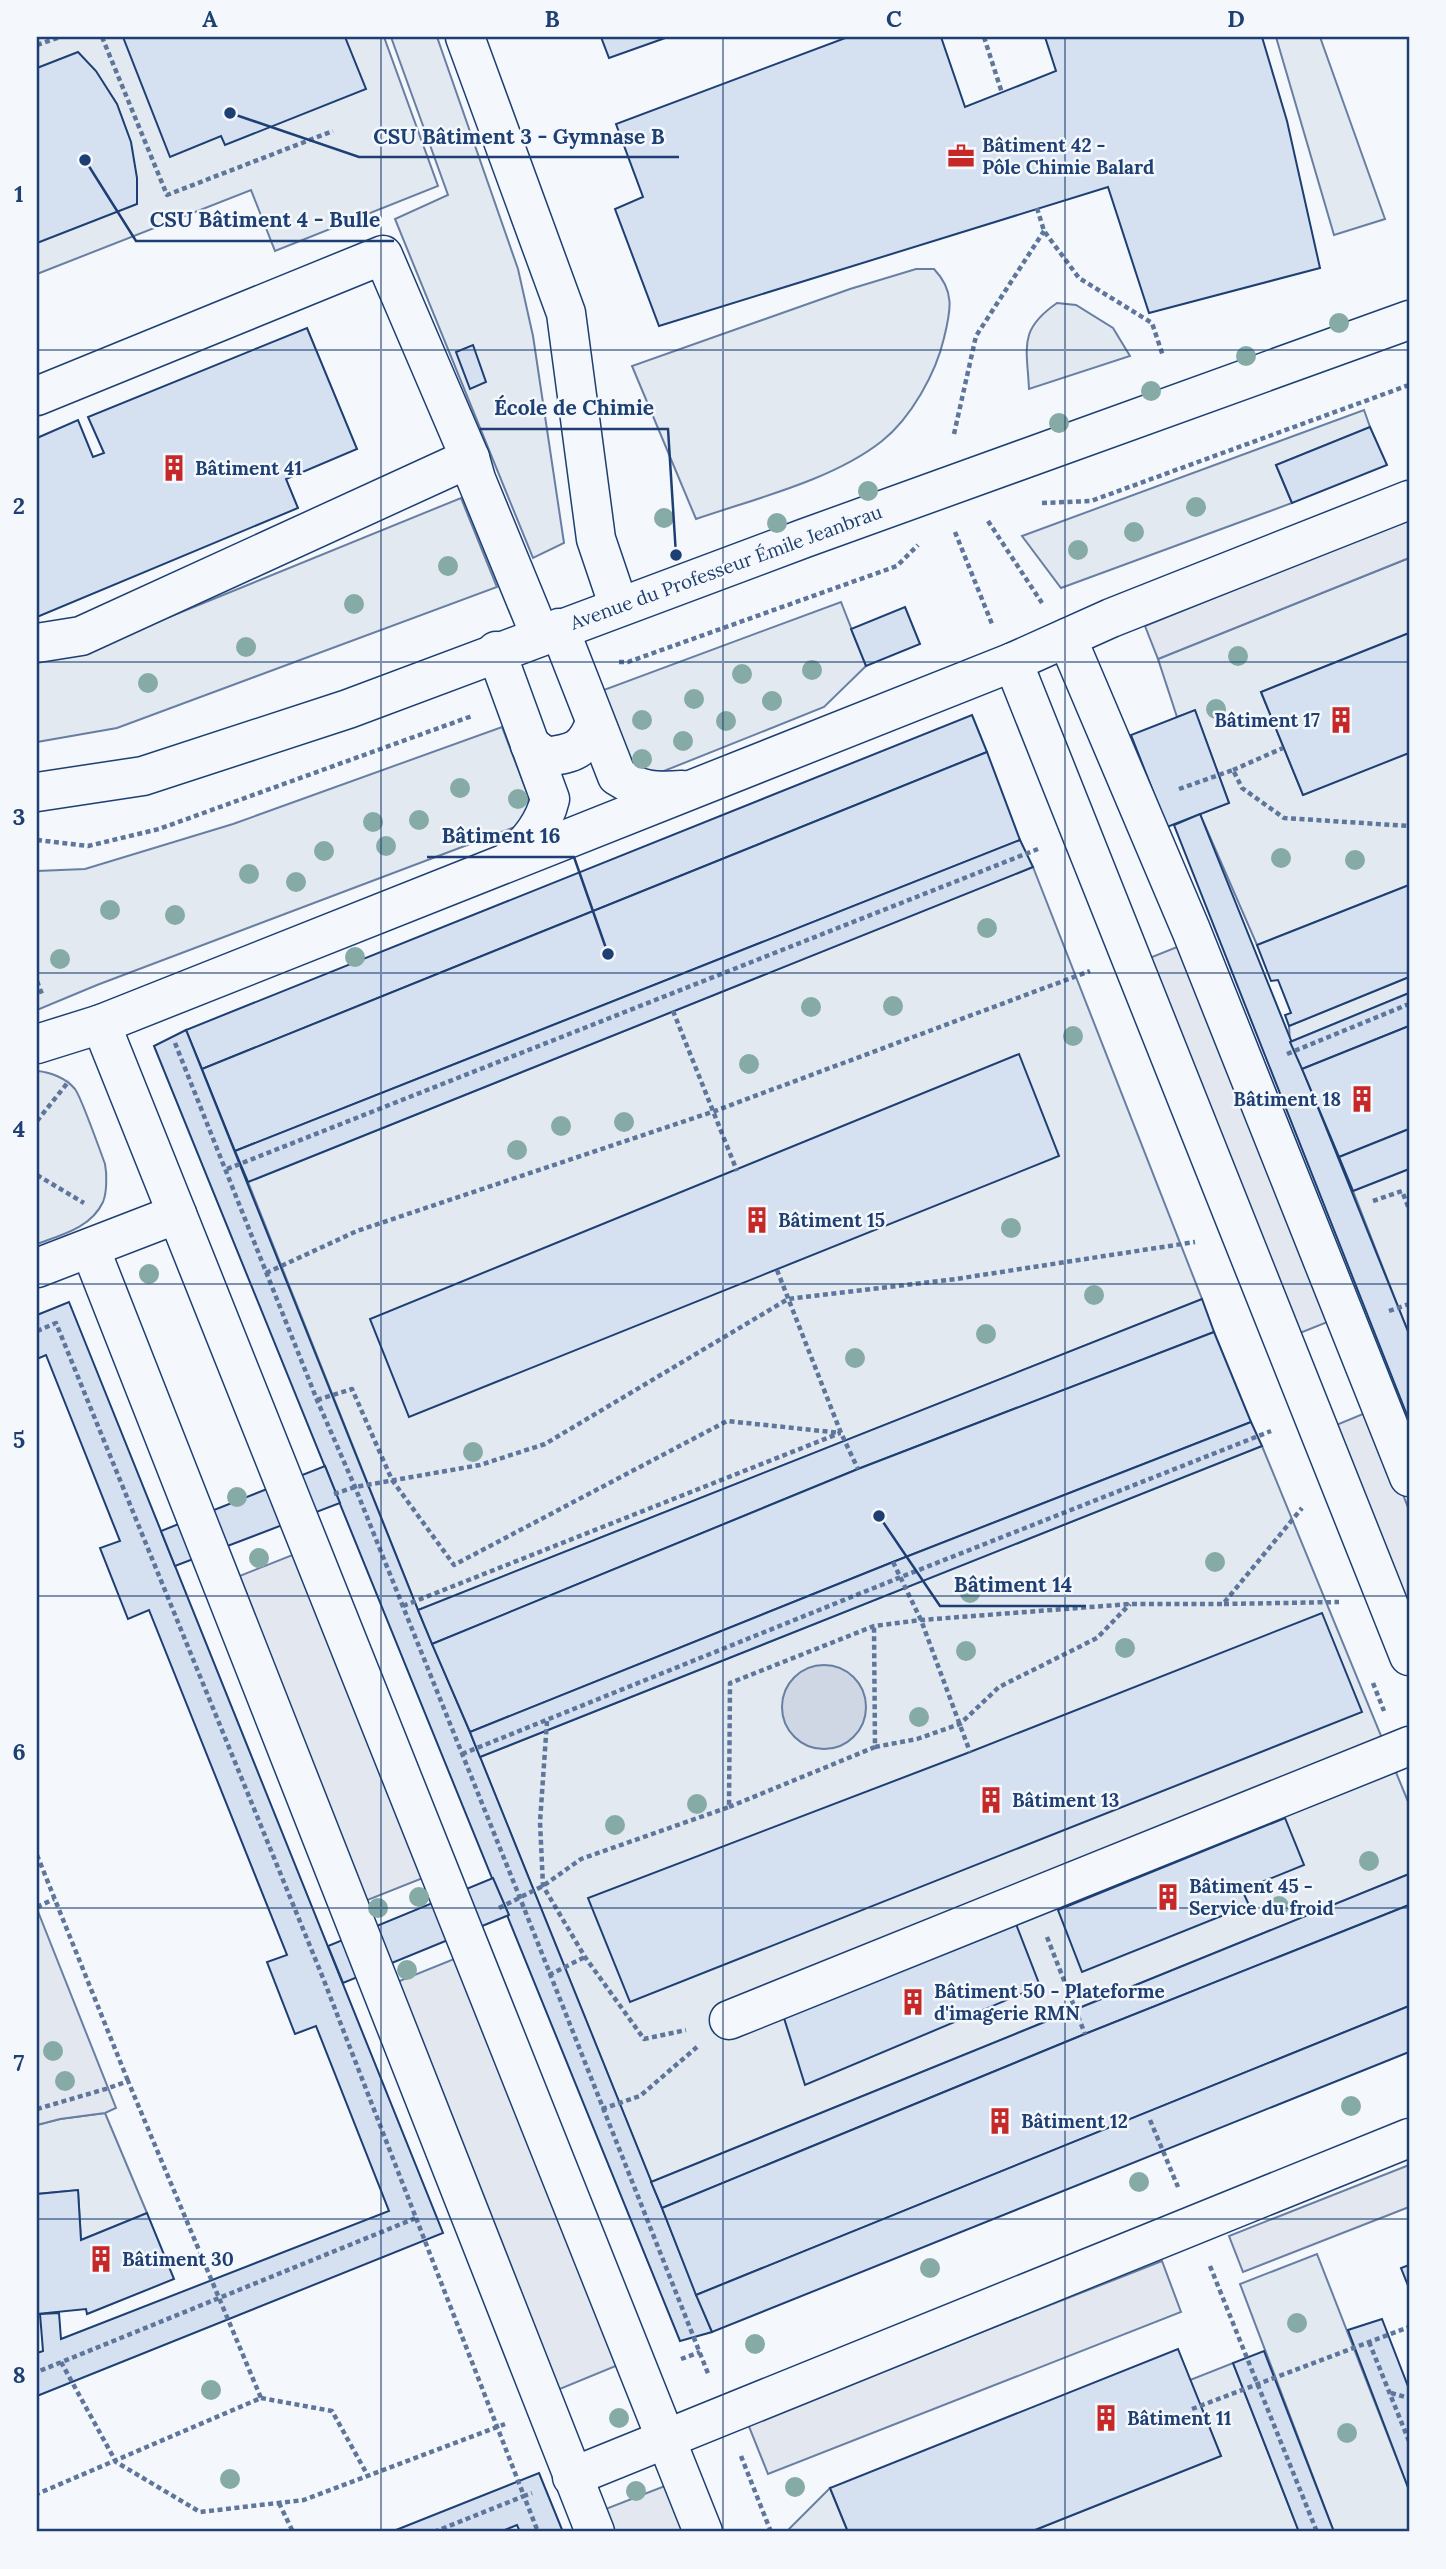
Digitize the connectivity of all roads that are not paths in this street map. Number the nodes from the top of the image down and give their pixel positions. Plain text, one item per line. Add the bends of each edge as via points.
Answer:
1 (465, 37) edge
2 (1409, 320) edge
3 (37, 396) edge
4 (470, 458) junction
5 (1409, 500) edge
6 (619, 607) junction
7 (550, 631) junction
8 (1067, 638) junction
9 (37, 643) edge
10 (496, 651) junction
11 (1013, 662) junction
12 (595, 723) junction
13 (530, 745) junction
14 (688, 790) junction
15 (37, 792) edge
16 (509, 860) junction
17 (101, 1024) junction
18 (37, 1044) edge
19 (177, 1214) junction
20 (90, 1248) junction
21 (37, 1268) edge
22 (1409, 1477) edge
23 (1409, 1656) edge
24 (1409, 1746) edge
25 (729, 2020) road end
26 (1409, 2138) edge
27 (664, 2440) junction
28 (572, 2477) junction
29 (595, 2532) edge
30 (702, 2532) edge

1 - 6 street via 566,313 596,540
2 - 6 street, Avenue du Professeur Émile Jeanbrau
3 - 4 street via 383,255
4 - 7 street
4 - 9 street via 81,636
5 - 8 street
6 - 7 street, Avenue du Professeur Émile Jeanbrau
7 - 10 street, Avenue du Professeur Émile Jeanbrau
7 - 12 street via 574,669
8 - 11 street
8 - 22 street via 1191,930
10 - 13 street
10 - 15 street, Avenue du Professeur Émile Jeanbrau via 348,709 143,776
11 - 14 street
11 - 23 street
12 - 13 street via 588,741 563,755 546,757
12 - 14 street via 617,776 635,788
13 - 16 street via 550,799 532,838
14 - 16 street
16 - 17 street
17 - 18 street
17 - 19 street
19 - 20 street
19 - 27 street
20 - 21 street
20 - 28 street
24 - 25 street
26 - 27 street
27 - 28 street
27 - 30 street
28 - 29 street

